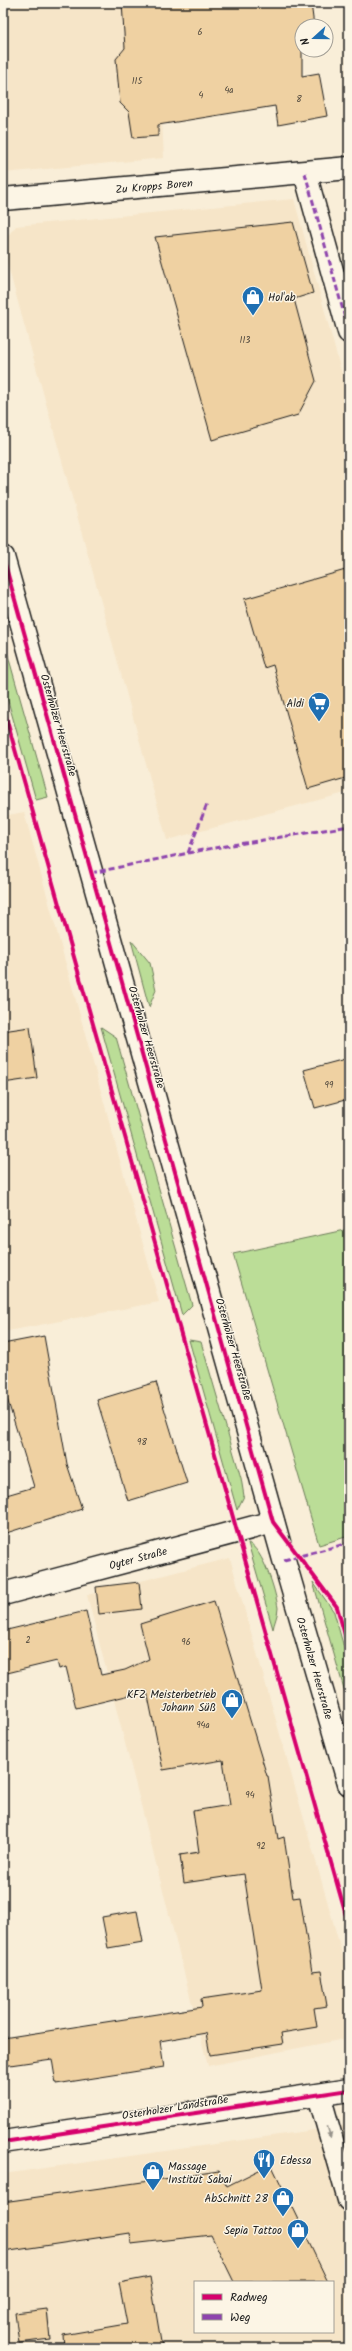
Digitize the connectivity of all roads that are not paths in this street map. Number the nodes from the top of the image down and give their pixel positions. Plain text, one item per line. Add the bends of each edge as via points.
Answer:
1 (349, 168) edge
2 (306, 173) junction
3 (3, 199) edge
4 (349, 332) edge
5 (3, 557) edge
6 (273, 1522) junction
7 (3, 1594) edge
8 (349, 1784) edge
9 (349, 2090) edge
10 (319, 2095) junction
11 (3, 2142) edge
12 (349, 2200) edge

1 - 2 main road, Zu Kropps Boren
2 - 3 main road, Zu Kropps Boren
2 - 4 main road
5 - 6 main road, Osterholzer Heerstraße
6 - 7 main road, Oyter Straße
6 - 8 main road, Osterholzer Heerstraße
9 - 10 main road, Osterholzer Landstraße
10 - 11 main road, Osterholzer Landstraße
10 -> 12 main road

